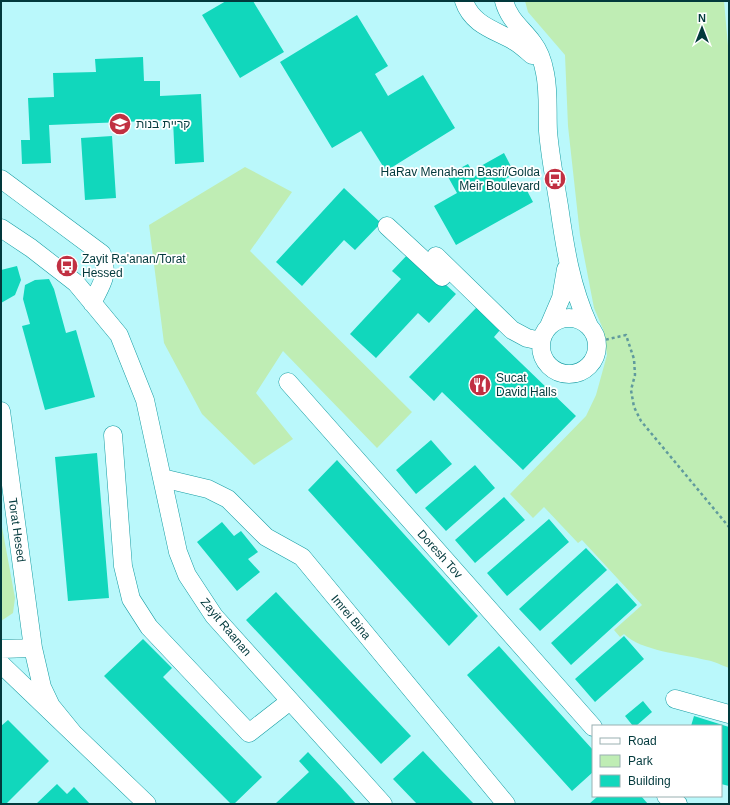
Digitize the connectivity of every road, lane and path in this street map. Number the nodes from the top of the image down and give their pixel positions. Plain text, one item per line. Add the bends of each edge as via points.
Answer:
1 (464, 1) edge
2 (504, 1) edge
3 (545, 71) junction
4 (1, 179) edge
5 (387, 226) dead end
6 (1, 228) edge
7 (436, 256) dead end
8 (567, 260) junction
9 (463, 282) junction
10 (92, 303) junction
11 (545, 333) junction
12 (593, 334) junction
13 (288, 382) dead end
14 (1, 411) edge
15 (113, 434) dead end
16 (162, 478) junction
17 (729, 527) edge
18 (33, 648) junction
19 (1, 649) edge
20 (1, 664) edge
21 (675, 699) dead end
22 (290, 701) junction
23 (729, 714) edge
24 (592, 726) edge
25 (73, 733) junction
26 (668, 797) edge
27 (147, 804) edge
28 (383, 804) edge
29 (506, 804) edge
30 (678, 804) edge

1 - 3 street via 472,16 487,28 523,47 534,56
2 - 3 street via 506,11 540,54
3 - 8 street via 548,131
4 - 10 street via 102,254 107,268 105,278
5 - 9 street via 450,285
6 - 10 street, Zayit Raanan via 76,283
7 - 9 street
8 - 11 street via 561,298
8 - 12 street via 577,298
9 - 11 street via 512,330 527,338
10 - 16 street, Zayit Raanan via 119,335 139,381
11 - 12 street via 560,319 574,318 582,320
11 - 12 street via 541,351 545,360 551,368 570,374 588,367 594,360 597,350
12 - 17 path via 626,335 634,359 635,375 631,390 634,407 641,421
13 - 24 street, Doresh Tov
14 - 18 street, Torat Hesed
15 - 22 street via 123,566 131,599 149,627 249,733
16 - 22 street, Zayit Raanan via 178,552 186,575 214,616
16 - 29 street, Imrei Bina via 208,489 228,499 266,537 302,558
18 - 19 street
18 - 25 street, Torat Hesed via 42,687 51,706
20 - 25 street
21 - 23 street
22 - 28 street, Zayit Raanan
25 - 27 street
26 - 30 street

